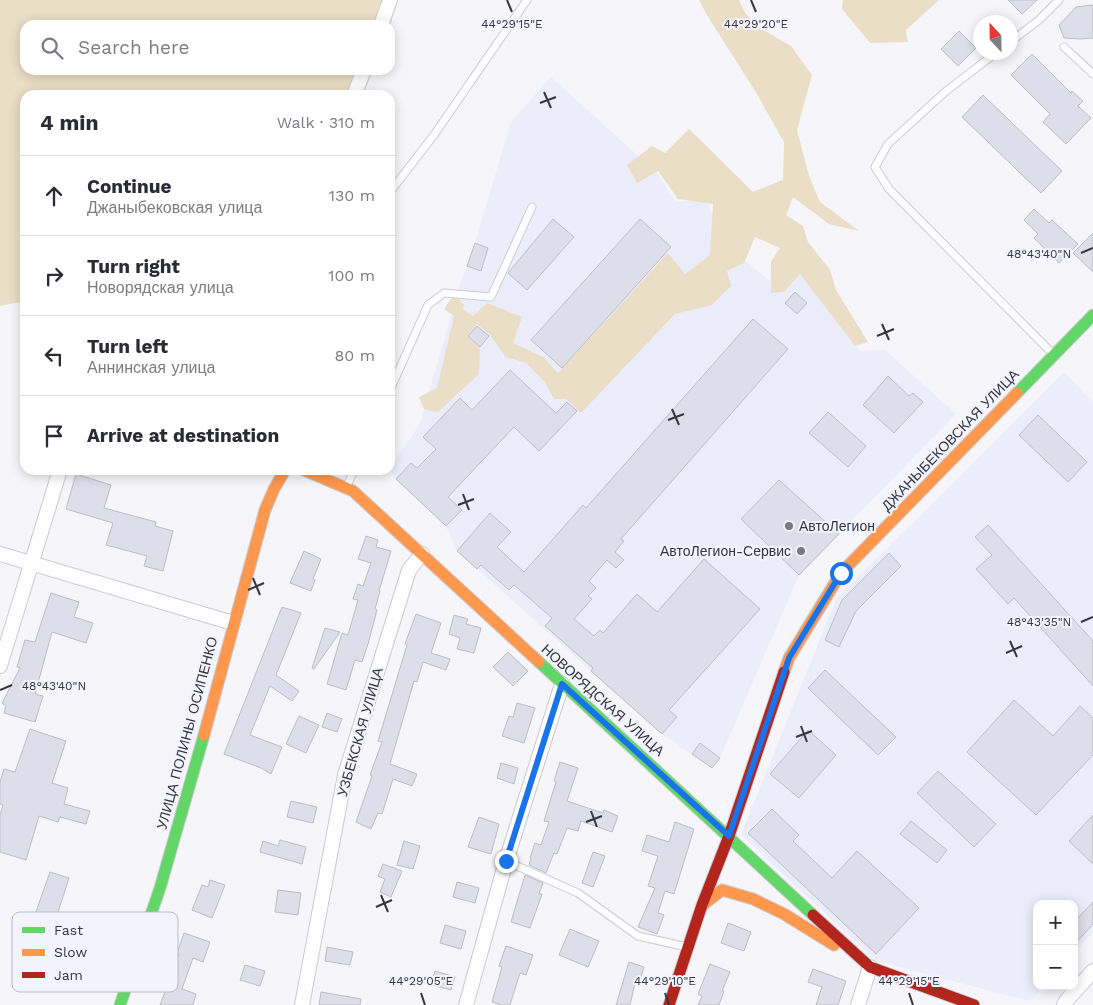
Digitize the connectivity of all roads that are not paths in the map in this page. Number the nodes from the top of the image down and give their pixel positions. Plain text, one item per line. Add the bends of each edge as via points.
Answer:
1 (390, 0) edge
2 (527, 0) edge
3 (1060, 0) edge
4 (383, 20) edge
5 (1018, 36) edge
6 (1064, 47) dead end
7 (987, 60) edge
8 (1093, 74) edge
9 (362, 75) edge
10 (356, 90) edge
11 (395, 185) edge
12 (532, 206) dead end
13 (1093, 315) edge
14 (1054, 355) junction
15 (395, 379) edge
16 (58, 475) edge
17 (281, 475) edge
18 (316, 475) edge
19 (352, 475) edge
20 (346, 488) junction
21 (0, 554) edge
22 (422, 554) junction
23 (32, 563) junction
24 (233, 623) junction
25 (0, 666) edge
26 (562, 684) junction
27 (729, 836) junction
28 (506, 861) junction
29 (702, 905) junction
30 (152, 912) edge
31 (688, 947) junction
32 (870, 967) junction
33 (1093, 971) edge
34 (125, 992) edge
35 (120, 1005) edge
36 (302, 1005) edge
37 (466, 1005) edge
38 (669, 1005) edge
39 (858, 1005) edge
40 (974, 1005) edge
41 (1064, 1005) edge

1 - 4 street
2 - 11 lane
3 - 5 lane
6 - 8 lane
7 - 14 lane via 945,92 888,144 875,167 889,189
9 - 10 street
12 - 15 lane via 491,297 444,293 428,305
13 - 14 street, ДЖАНЫБЕКОВСКАЯ УЛИЦА
14 - 27 street, ДЖАНЫБЕКОВСКАЯ УЛИЦА via 841,573 789,658
16 - 23 street
17 - 24 street, УЛИЦА ПОЛИНЫ ОСИПЕНКО via 268,504
18 - 20 street, НОВОРЯДСКАЯ УЛИЦА
19 - 20 lane
20 - 22 street, НОВОРЯДСКАЯ УЛИЦА
21 - 23 street
22 - 26 street, НОВОРЯДСКАЯ УЛИЦА
22 - 36 street, УЗБЕКСКАЯ УЛИЦА via 409,570 345,775
23 - 24 street
23 - 25 street
24 - 30 street, УЛИЦА ПОЛИНЫ ОСИПЕНКО
26 - 27 street, НОВОРЯДСКАЯ УЛИЦА
26 - 28 street
27 - 29 street, ДЖАНЫБЕКОВСКАЯ УЛИЦА
27 - 32 street, НОВОРЯДСКАЯ УЛИЦА
28 - 31 lane via 578,893 638,936
28 - 37 street
29 - 31 street, ДЖАНЫБЕКОВСКАЯ УЛИЦА
29 - 32 street, НОВОРЯДСКАЯ УЛИЦА via 722,890 752,899 784,914
31 - 38 street, ДЖАНЫБЕКОВСКАЯ УЛИЦА
32 - 39 street
32 - 40 street, НОВОРЯДСКАЯ УЛИЦА
33 - 41 street
34 - 35 street, УЛИЦА ПОЛИНЫ ОСИПЕНКО

